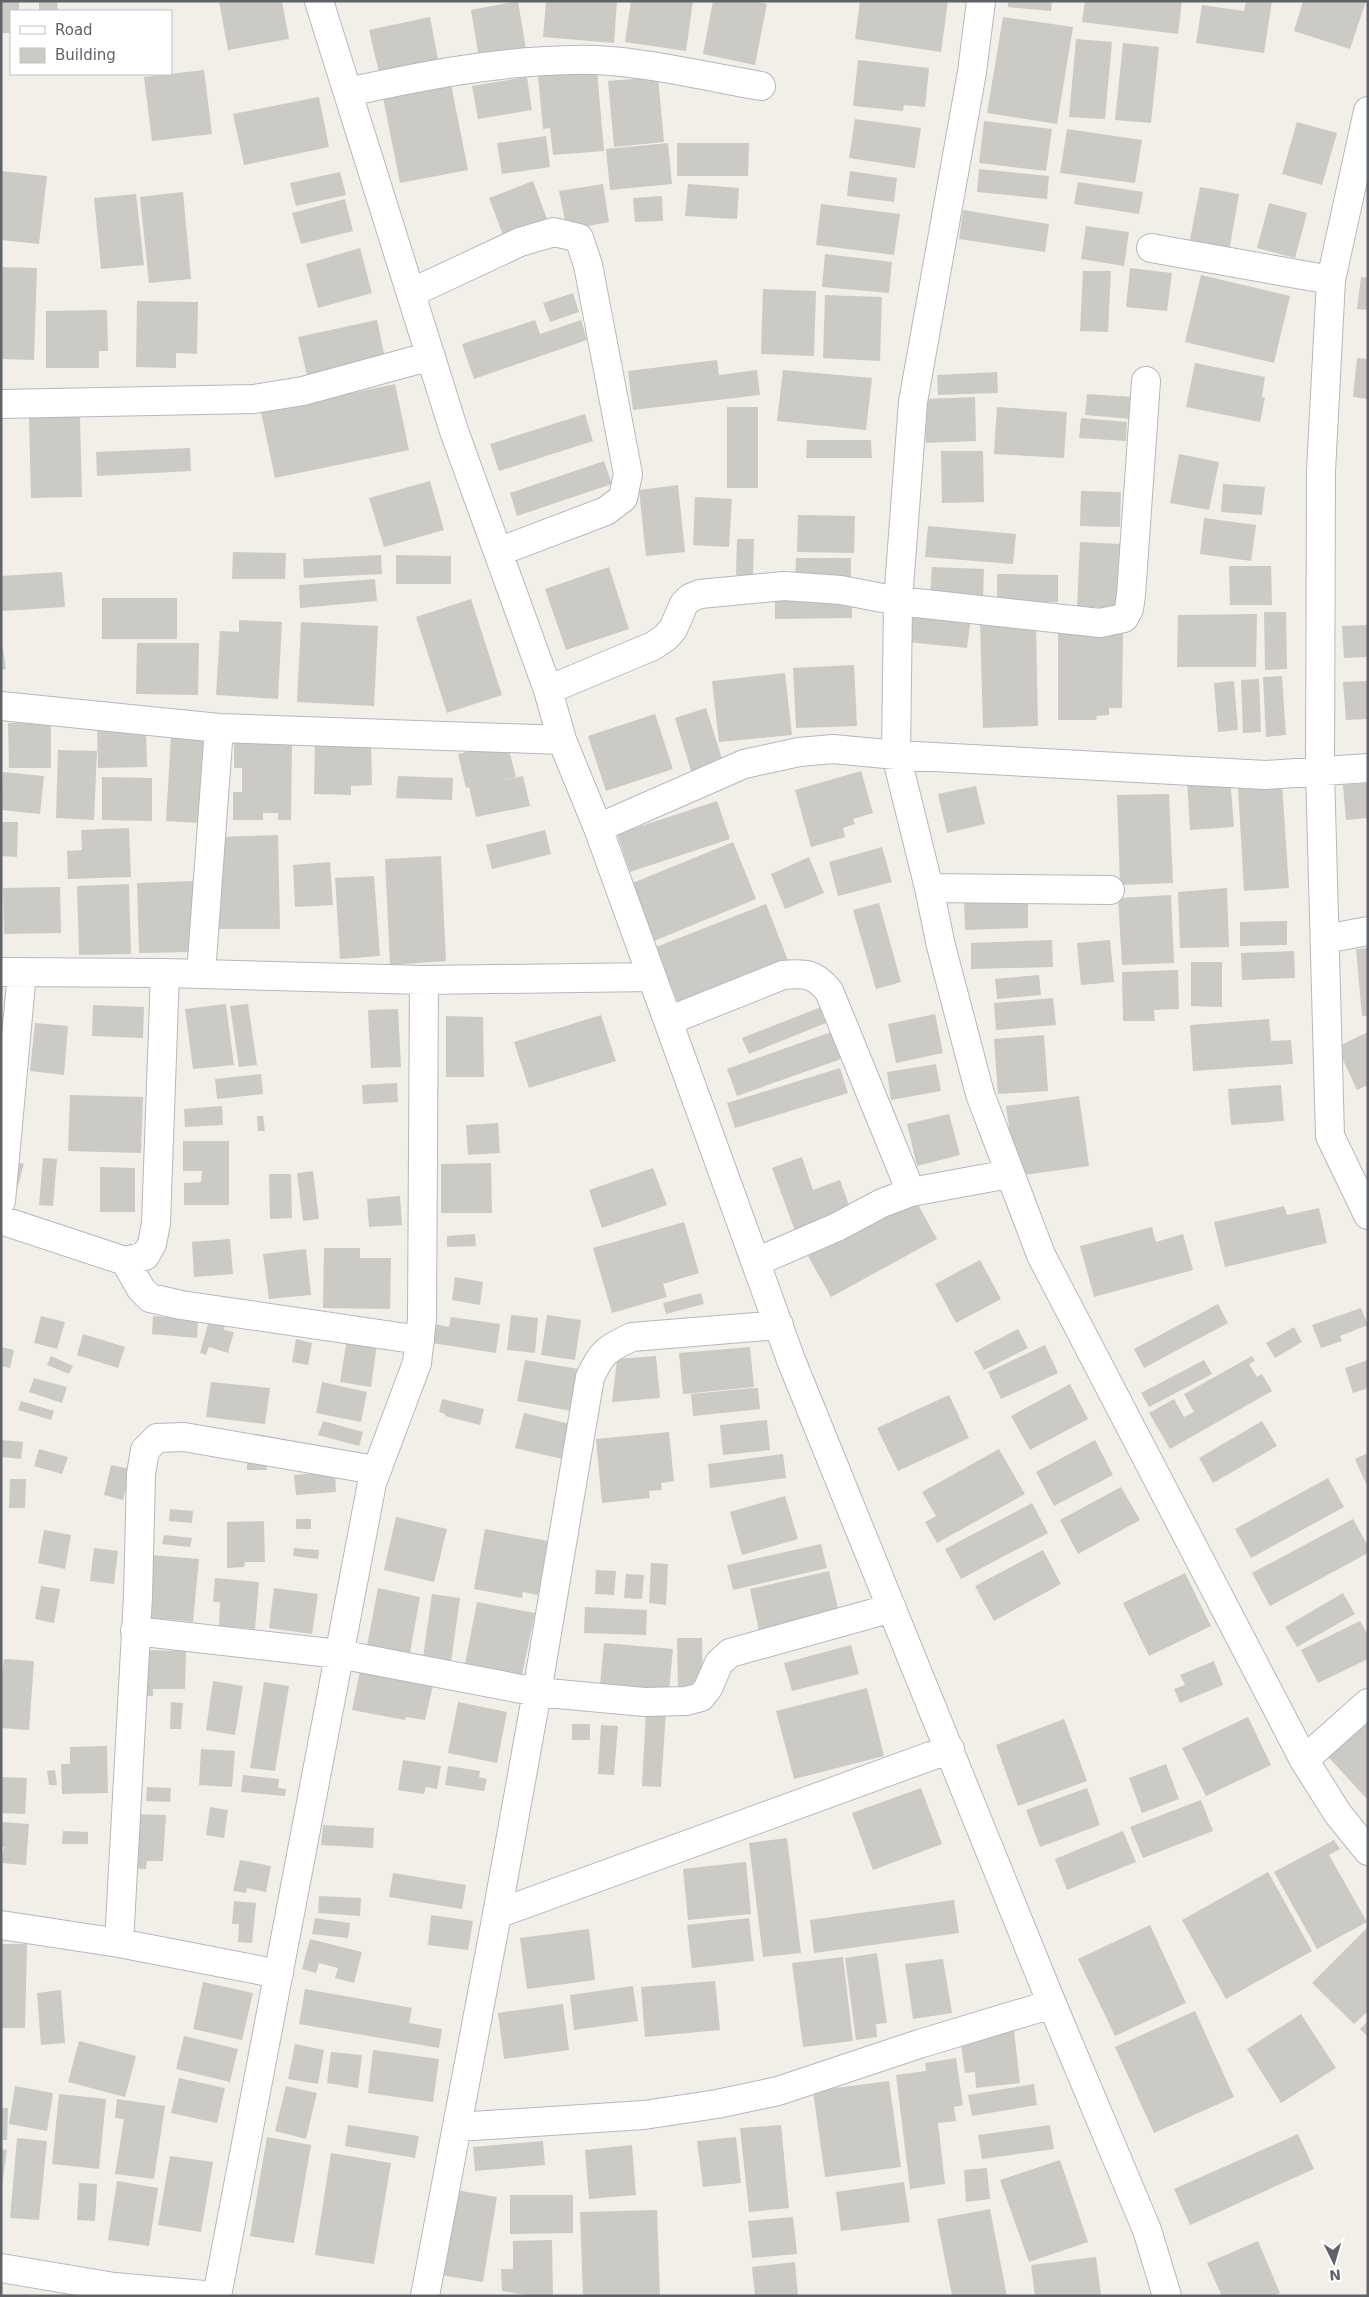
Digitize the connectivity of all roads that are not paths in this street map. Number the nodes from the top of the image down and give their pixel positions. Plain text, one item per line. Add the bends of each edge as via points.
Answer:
1 (319, 1) edge
2 (981, 1) edge
3 (761, 86) dead end
4 (348, 92) junction
5 (1368, 111) edge
6 (1150, 248) dead end
7 (1330, 280) junction
8 (411, 293) junction
9 (431, 356) junction
10 (1146, 381) dead end
11 (1, 404) edge
12 (498, 552) junction
13 (898, 601) junction
14 (548, 690) junction
15 (1, 706) edge
16 (219, 728) junction
17 (562, 740) junction
18 (896, 755) junction
19 (1368, 768) edge
20 (1320, 771) junction
21 (598, 828) junction
22 (930, 888) junction
23 (1110, 890) dead end
24 (1368, 931) edge
25 (1325, 939) junction
26 (12, 972) edge
27 (165, 973) junction
28 (201, 974) junction
29 (652, 977) junction
30 (424, 980) junction
31 (668, 1021) junction
32 (1009, 1174) junction
33 (911, 1192) junction
34 (1, 1201) edge
35 (1368, 1215) edge
36 (1, 1220) edge
37 (125, 1260) junction
38 (756, 1262) junction
39 (778, 1325) junction
40 (420, 1340) junction
41 (375, 1470) junction
42 (892, 1608) junction
43 (135, 1631) junction
44 (339, 1654) junction
45 (537, 1692) junction
46 (1368, 1703) edge
47 (950, 1749) junction
48 (1304, 1760) junction
49 (1368, 1851) edge
50 (497, 1914) junction
51 (1, 1925) edge
52 (119, 1943) junction
53 (279, 1974) junction
54 (1052, 2004) junction
55 (457, 2127) junction
56 (1, 2268) edge
57 (216, 2296) edge
58 (425, 2296) edge
59 (1167, 2296) edge

1 - 4 street
2 - 13 street via 972,72 913,402
3 - 4 street via 635,65 575,60 435,74
4 - 8 street
5 - 7 street
6 - 7 street
7 - 20 street via 1321,471
8 - 9 street
8 - 12 street via 520,242 554,232 579,238 588,264 628,474 623,498 606,511
9 - 11 street via 303,391 254,400
9 - 12 street
10 - 13 street via 1131,595 1124,618 1100,623
12 - 14 street
13 - 14 street via 840,590 784,586 700,594 684,604 673,629 652,646
13 - 18 street
14 - 17 street
15 - 16 street
16 - 17 street
16 - 28 street
17 - 21 street
18 - 20 street via 1266,774
18 - 21 street via 833,749 799,752 744,764
18 - 22 street
19 - 20 street
20 - 25 street
21 - 29 street
22 - 23 street
22 - 32 street via 941,946 980,1094
24 - 25 street
25 - 35 street via 1330,1136
26 - 27 street
26 - 34 street
27 - 28 street
27 - 37 street via 156,1223 146,1256
28 - 30 street
29 - 30 street
29 - 31 street
30 - 40 street
31 - 33 street via 783,975 819,978 829,991
31 - 38 street
32 - 33 street
32 - 48 street via 1064,1303
33 - 38 street
36 - 37 street
37 - 40 street via 150,1298
38 - 39 street
39 - 42 street
39 - 45 street via 632,1337 600,1356 590,1378
40 - 41 street via 418,1363
41 - 43 street via 184,1437 157,1438 146,1450 141,1474
41 - 44 street
42 - 45 street via 730,1654 719,1663 708,1688 700,1697 686,1701 644,1702
42 - 47 street
43 - 44 street
43 - 52 street
44 - 45 street
44 - 53 street
45 - 50 street
46 - 48 street
47 - 50 street
47 - 54 street
48 - 49 street via 1338,1814
50 - 55 street
51 - 52 street
52 - 53 street
53 - 57 street
54 - 55 street via 778,2091 717,2104 644,2116
54 - 59 street via 1147,2230
55 - 58 street
56 - 57 street via 114,2287

